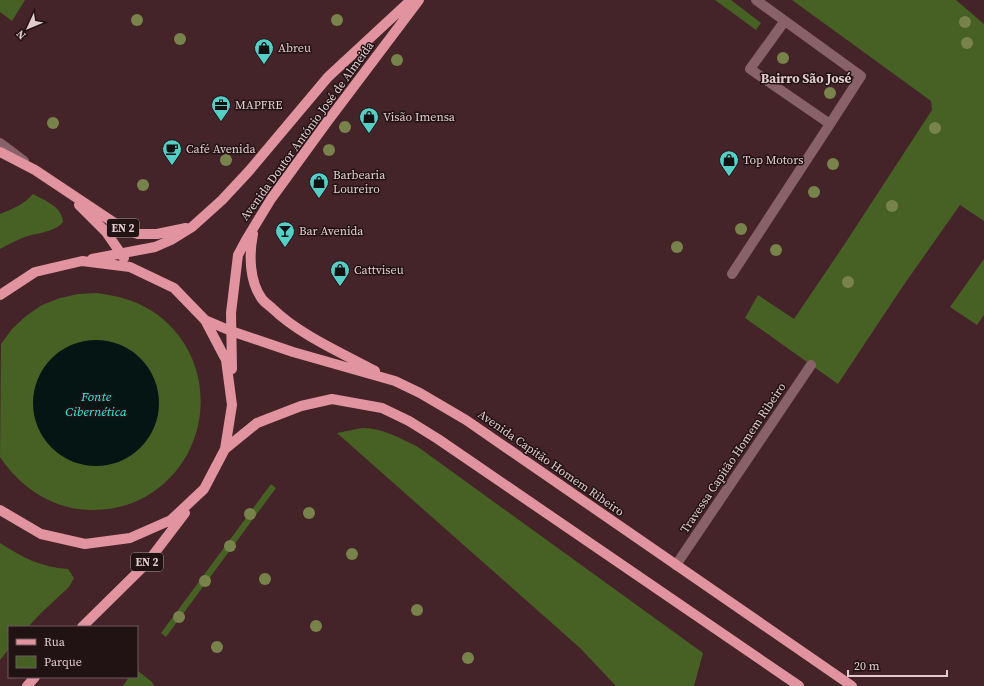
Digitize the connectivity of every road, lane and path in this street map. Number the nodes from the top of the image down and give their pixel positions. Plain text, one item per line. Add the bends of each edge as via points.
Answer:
1 (411, 0) edge
2 (419, 0) edge
3 (756, 0) edge
4 (784, 22) junction
5 (830, 124) junction
6 (0, 143) edge
7 (0, 152) edge
8 (35, 170) junction
9 (63, 190) junction
10 (254, 225) junction
11 (192, 227) junction
12 (121, 254) junction
13 (82, 261) junction
14 (130, 266) junction
15 (732, 274) dead end
16 (0, 295) edge
17 (205, 320) junction
18 (232, 331) junction
19 (811, 365) dead end
20 (395, 381) junction
21 (232, 404) junction
22 (225, 449) junction
23 (204, 489) junction
24 (0, 510) edge
25 (676, 565) junction
26 (83, 626) edge
27 (34, 678) edge
28 (27, 686) edge
29 (799, 686) edge
30 (852, 686) edge

1 - 11 main road, Avenida Doutor António José de Almeida via 328,77 249,171
2 - 10 main road, Avenida Doutor António José de Almeida via 327,122
3 - 4 street
4 - 5 street via 861,76
4 - 5 street via 750,69
5 - 15 street
6 - 8 street
7 - 8 main road, EN 2
8 - 9 main road, EN 2
9 - 11 main road, EN 2 via 122,228 138,234 157,234
9 - 12 main road via 106,232
10 - 18 main road, Avenida Doutor António José de Almeida via 238,255 231,313
10 - 20 main road via 250,250 256,288 262,299 296,327
11 - 12 main road, Avenida Doutor António José de Almeida via 171,240
12 - 13 main road, Avenida Doutor António José de Almeida
12 - 14 main road
13 - 14 main road
13 - 16 main road, Avenida Doutor António José de Almeida via 35,272
14 - 17 main road via 174,288
17 - 18 main road, Avenida Capitão Homem Ribeiro
17 - 21 main road via 226,360
18 - 20 main road, Avenida Capitão Homem Ribeiro via 292,352
18 - 21 main road, Avenida Doutor António José de Almeida
19 - 25 street, Travessa Capitão Homem Ribeiro
20 - 25 main road, Avenida Capitão Homem Ribeiro via 466,420
21 - 22 main road
22 - 23 main road
22 - 29 main road via 257,423 301,406 332,400 382,408 438,439
23 - 24 main road via 171,520 130,538 85,544 41,534
23 - 26 main road, EN 2 via 147,563
25 - 30 main road, Avenida Capitão Homem Ribeiro
27 - 28 main road

